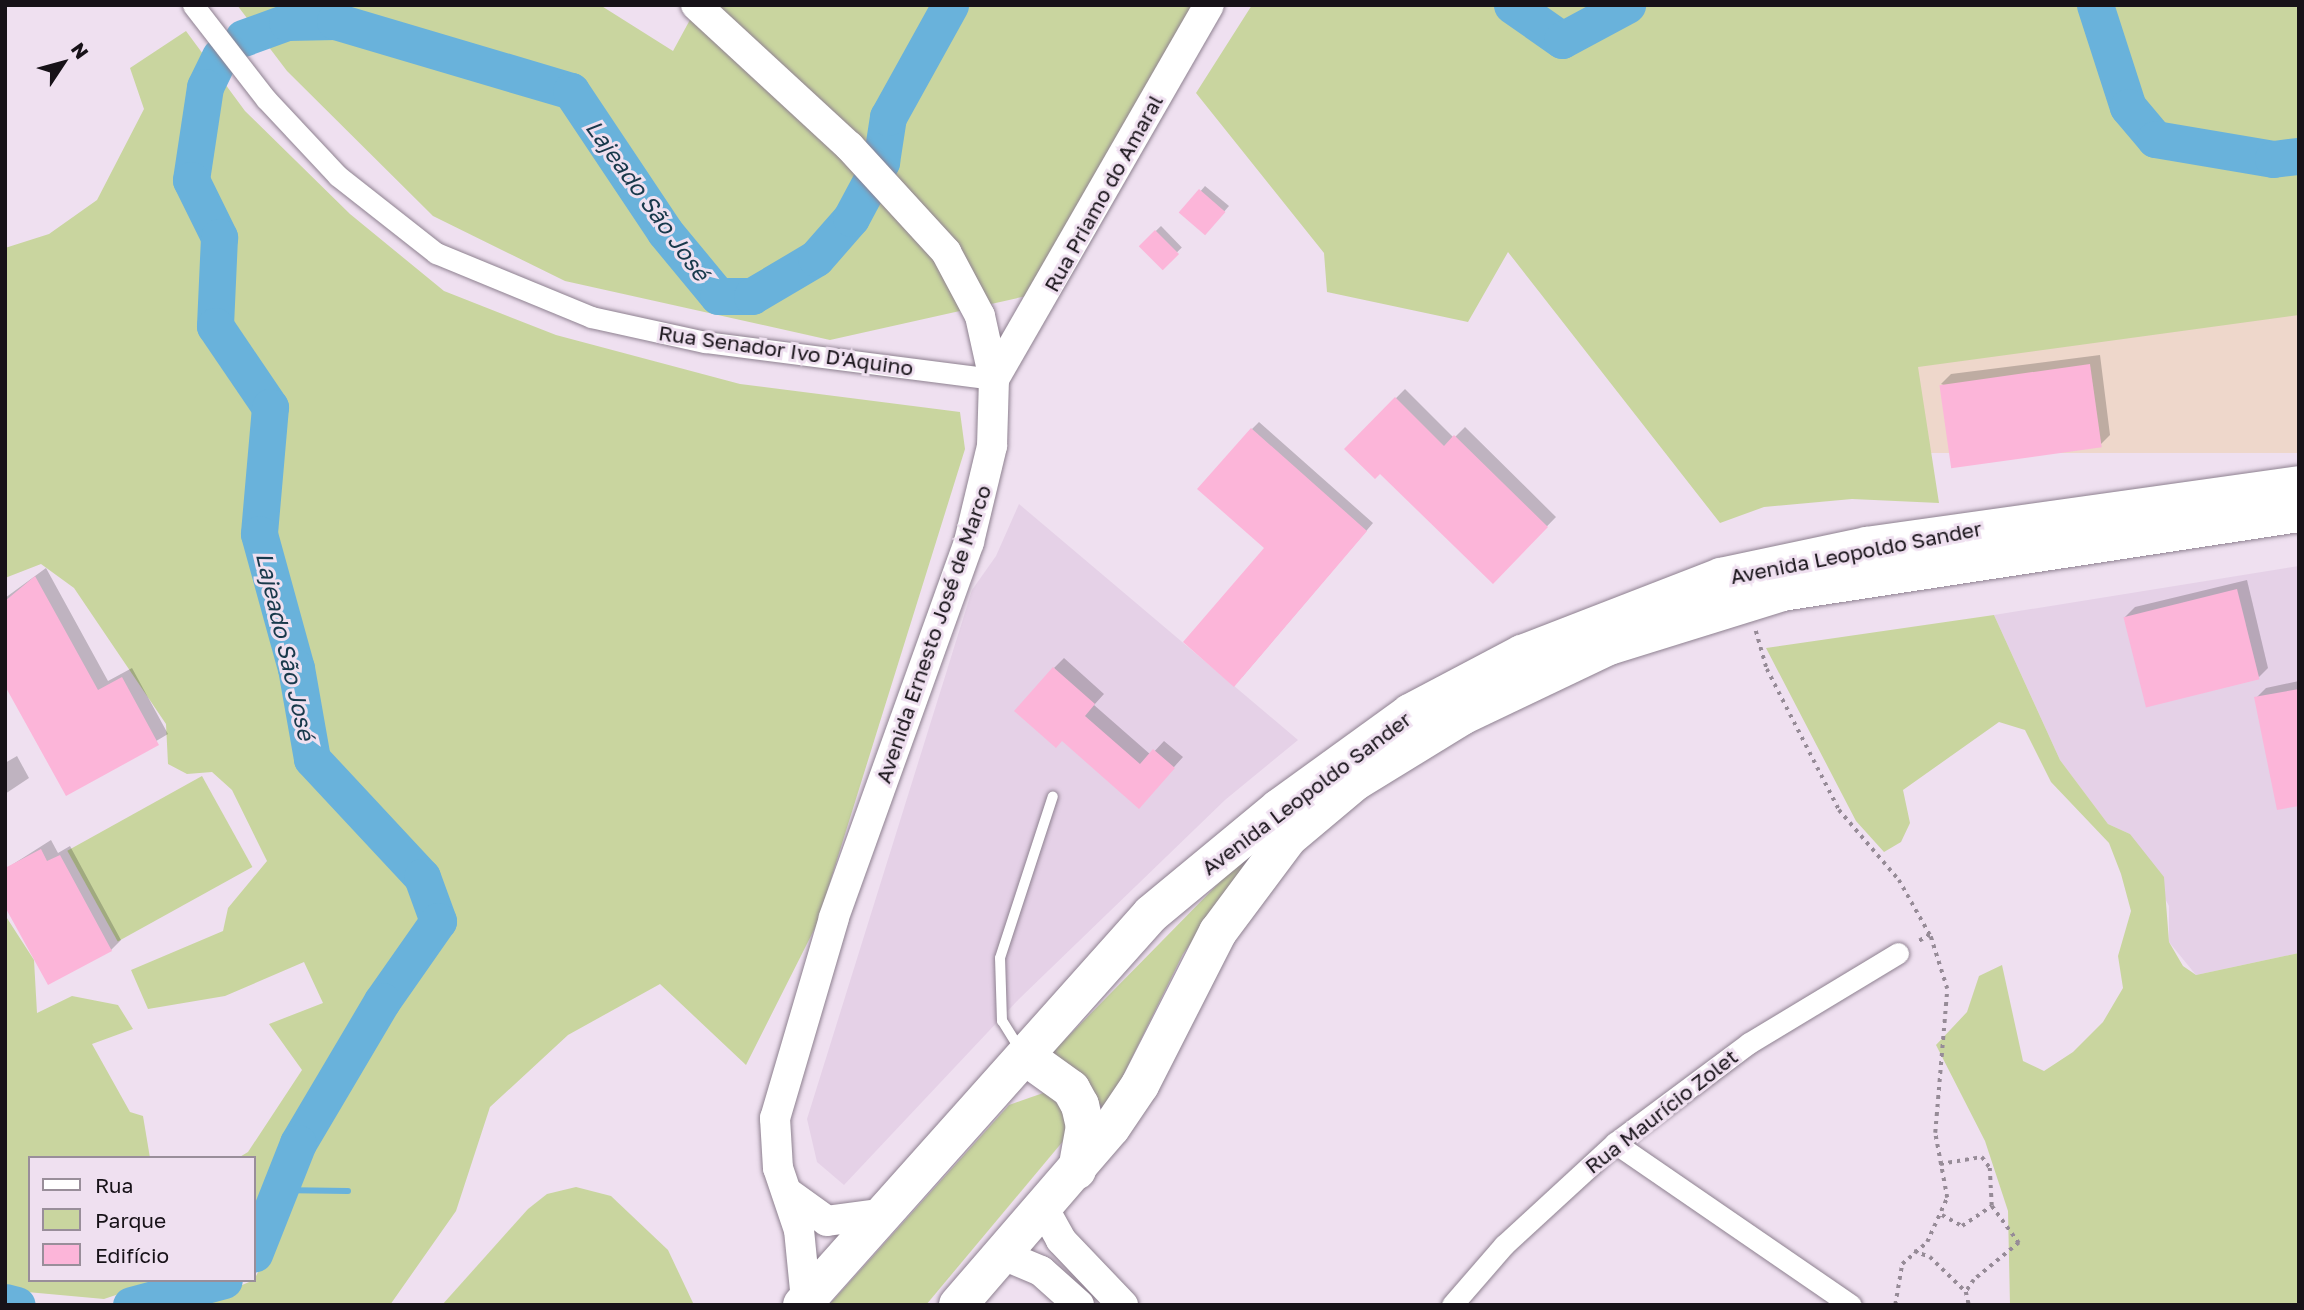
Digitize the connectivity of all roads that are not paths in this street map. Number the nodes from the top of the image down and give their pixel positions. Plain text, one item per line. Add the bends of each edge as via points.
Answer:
1 (193, 5) edge
2 (696, 5) edge
3 (1209, 5) edge
4 (994, 379) junction
5 (2299, 485) edge
6 (2299, 513) edge
7 (1053, 796) dead end
8 (1898, 953) road end
9 (1025, 1056) junction
10 (1615, 1143) junction
11 (1077, 1171) junction
12 (788, 1193) junction
13 (1044, 1209) junction
14 (887, 1213) junction
15 (1003, 1255) junction
16 (804, 1302) edge
17 (958, 1305) edge
18 (1079, 1305) edge
19 (1123, 1305) edge
20 (1452, 1305) edge
21 (1852, 1305) edge

1 - 4 street, Rua Senador Ivo D'Aquino via 266,99 338,176 436,253 591,317 705,342
2 - 4 main road, Avenida Ernesto José de Marco via 849,146 922,225 971,293
3 - 4 main road, Rua Priamo do Amaral
4 - 12 main road, Avenida Ernesto José de Marco via 992,446 969,542 834,918 783,1083 775,1145
5 - 9 highway, Avenida Leopoldo Sander via 1867,545 1755,569 1522,653 1410,713 1228,848 1150,914
6 - 11 highway, Avenida Leopoldo Sander via 1876,575 1747,602 1609,646 1491,700 1356,781 1288,838 1218,932 1140,1085
7 - 9 lane via 1000,958 1002,1021
8 - 10 street, Rua Maurício Zolet via 1749,1043
9 - 11 highway via 1071,1089 1080,1105 1085,1126
9 - 14 highway, Avenida Leopoldo Sander
10 - 20 street, Rua Maurício Zolet via 1504,1244
10 - 21 street
11 - 13 highway, Avenida Leopoldo Sander
12 - 14 main road via 827,1221
12 - 16 main road, Avenida Ernesto José de Marco
13 - 15 highway, Avenida Leopoldo Sander
13 - 19 main road via 1061,1240
14 - 16 highway, Avenida Leopoldo Sander
15 - 17 highway, Avenida Leopoldo Sander
15 - 18 main road via 1041,1271

